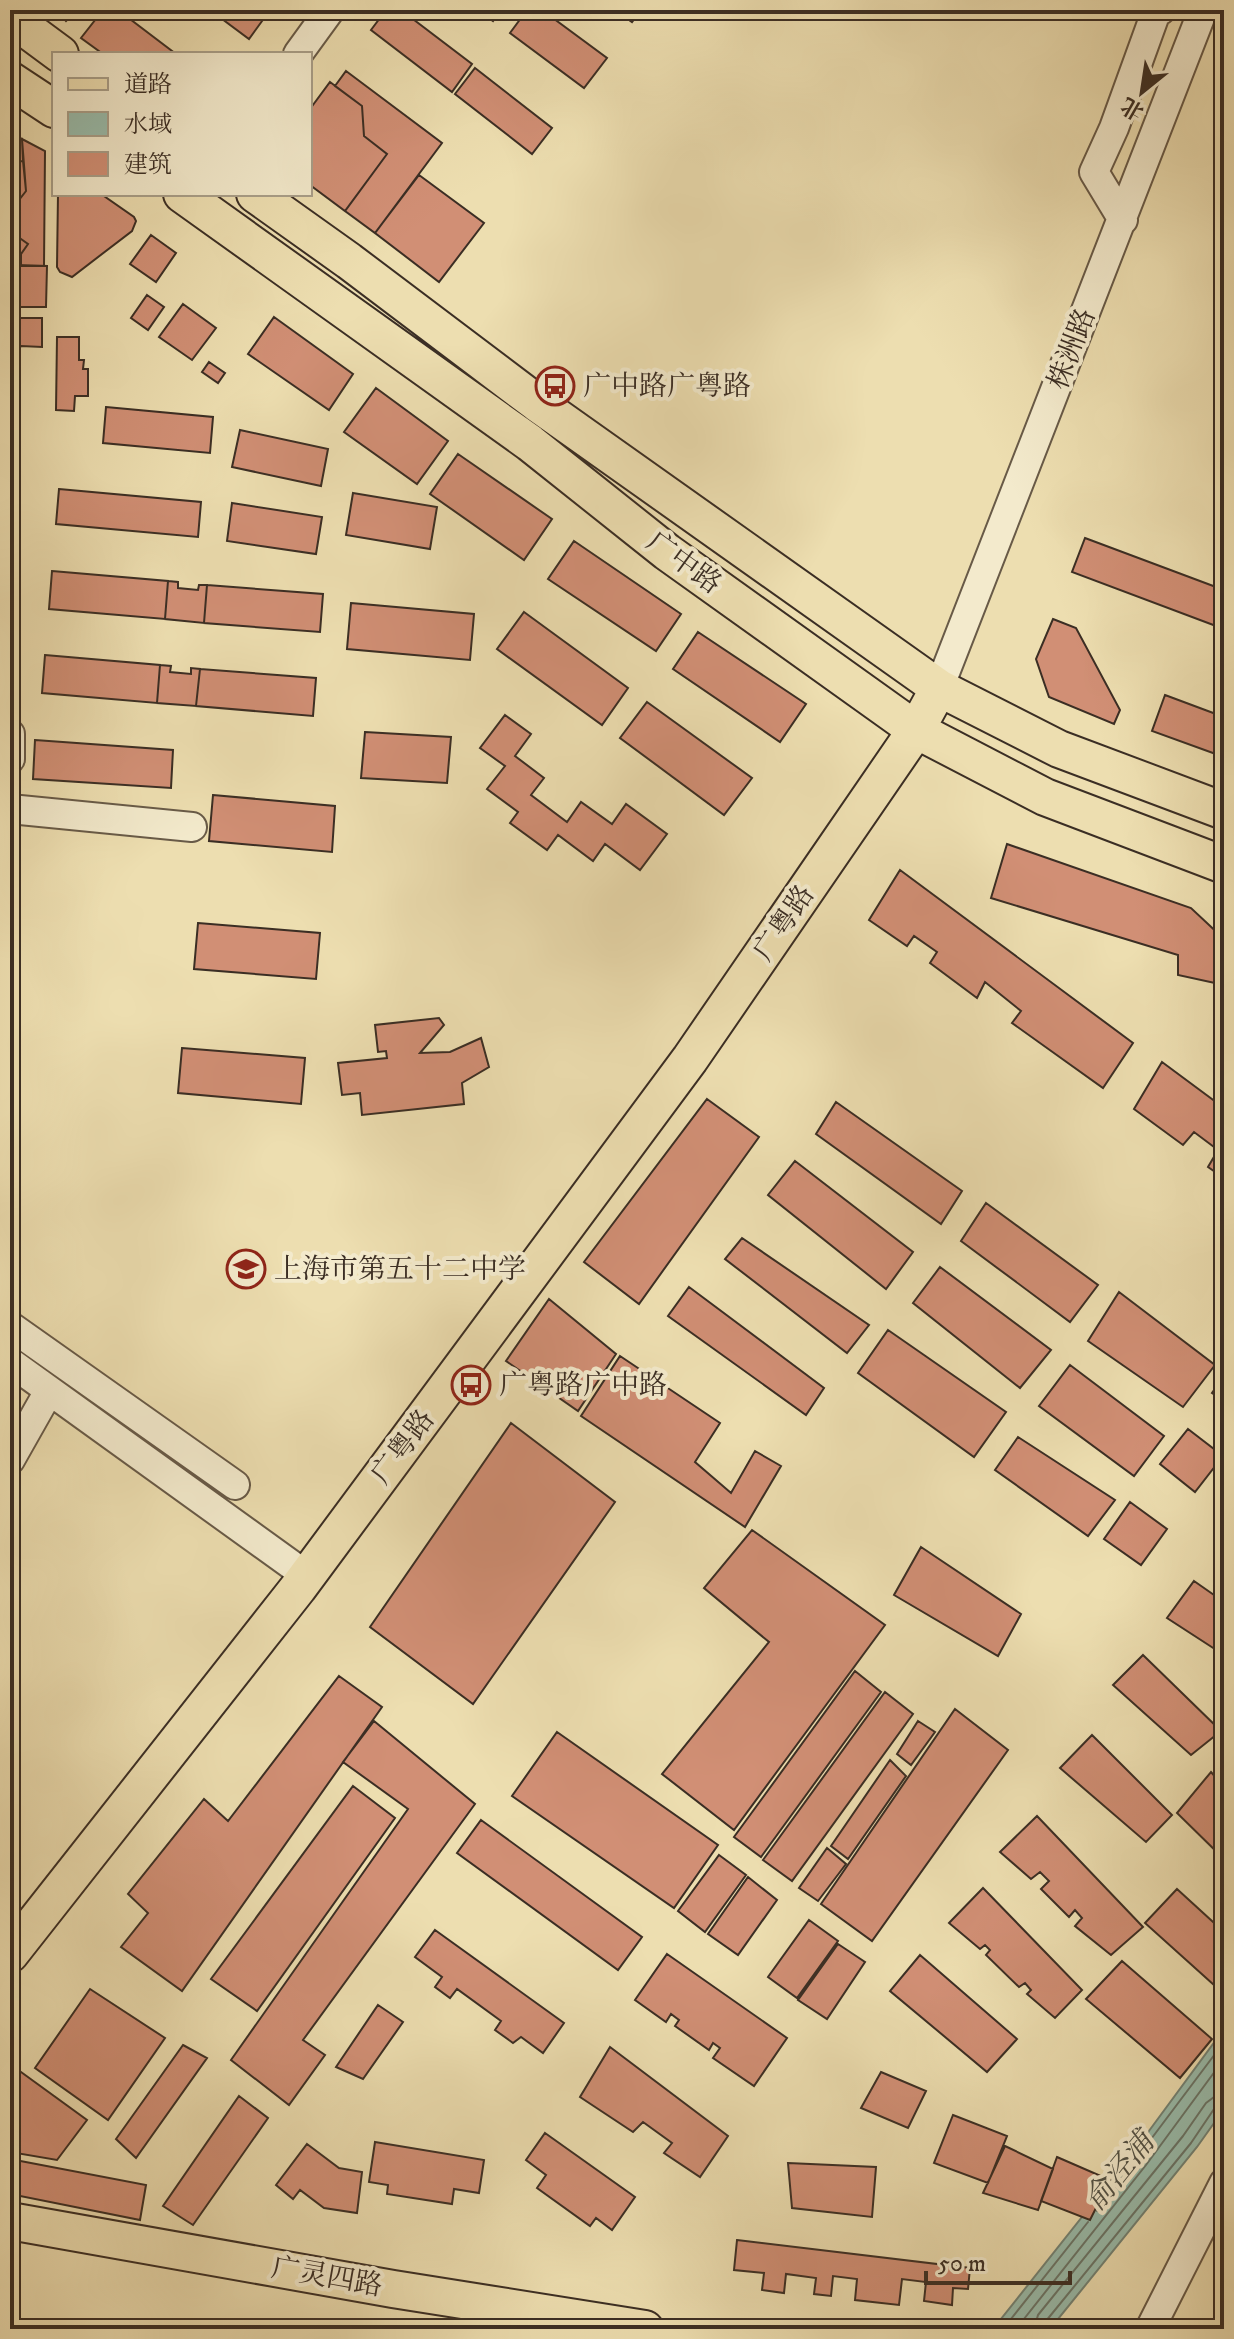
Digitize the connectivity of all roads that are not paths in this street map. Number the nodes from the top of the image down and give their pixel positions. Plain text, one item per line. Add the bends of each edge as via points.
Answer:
1 (330, 10) edge
2 (1161, 10) edge
3 (1203, 10) edge
4 (11, 19) edge
5 (57, 52) edge
6 (299, 52) edge
7 (10, 80) edge
8 (52, 108) edge
9 (188, 196) edge
10 (258, 196) edge
11 (1123, 220) junction
12 (939, 688) junction
13 (916, 730) junction
14 (10, 734) edge
15 (10, 759) edge
16 (10, 809) edge
17 (1224, 811) edge
18 (192, 827) dead end
19 (1224, 865) edge
20 (10, 1326) edge
21 (10, 1362) edge
22 (49, 1391) junction
23 (116, 1400) junction
24 (98, 1424) junction
25 (10, 1460) edge
26 (235, 1485) dead end
27 (307, 1576) junction
28 (10, 1954) edge
29 (1224, 2183) edge
30 (10, 2221) edge
31 (629, 2328) edge
32 (1150, 2329) edge

1 - 6 street
2 - 11 street via 1094,172
3 - 11 street, 株洲路
4 - 5 main road
7 - 8 main road
9 - 13 main road, 广中路
10 - 12 main road, 广中路 via 537,403
11 - 12 street, 株洲路
12 - 13 main road, 广粤路
12 - 17 main road, 广中路 via 1059,749
13 - 19 main road, 广中路 via 1045,797
13 - 27 main road, 广粤路 via 690,1059
14 - 15 street
16 - 18 street
20 - 23 street
21 - 22 street
22 - 24 street
22 - 25 street
23 - 24 street
23 - 26 street
24 - 27 street
27 - 28 main road, 广粤路
29 - 32 street
30 - 31 main road, 广灵四路

